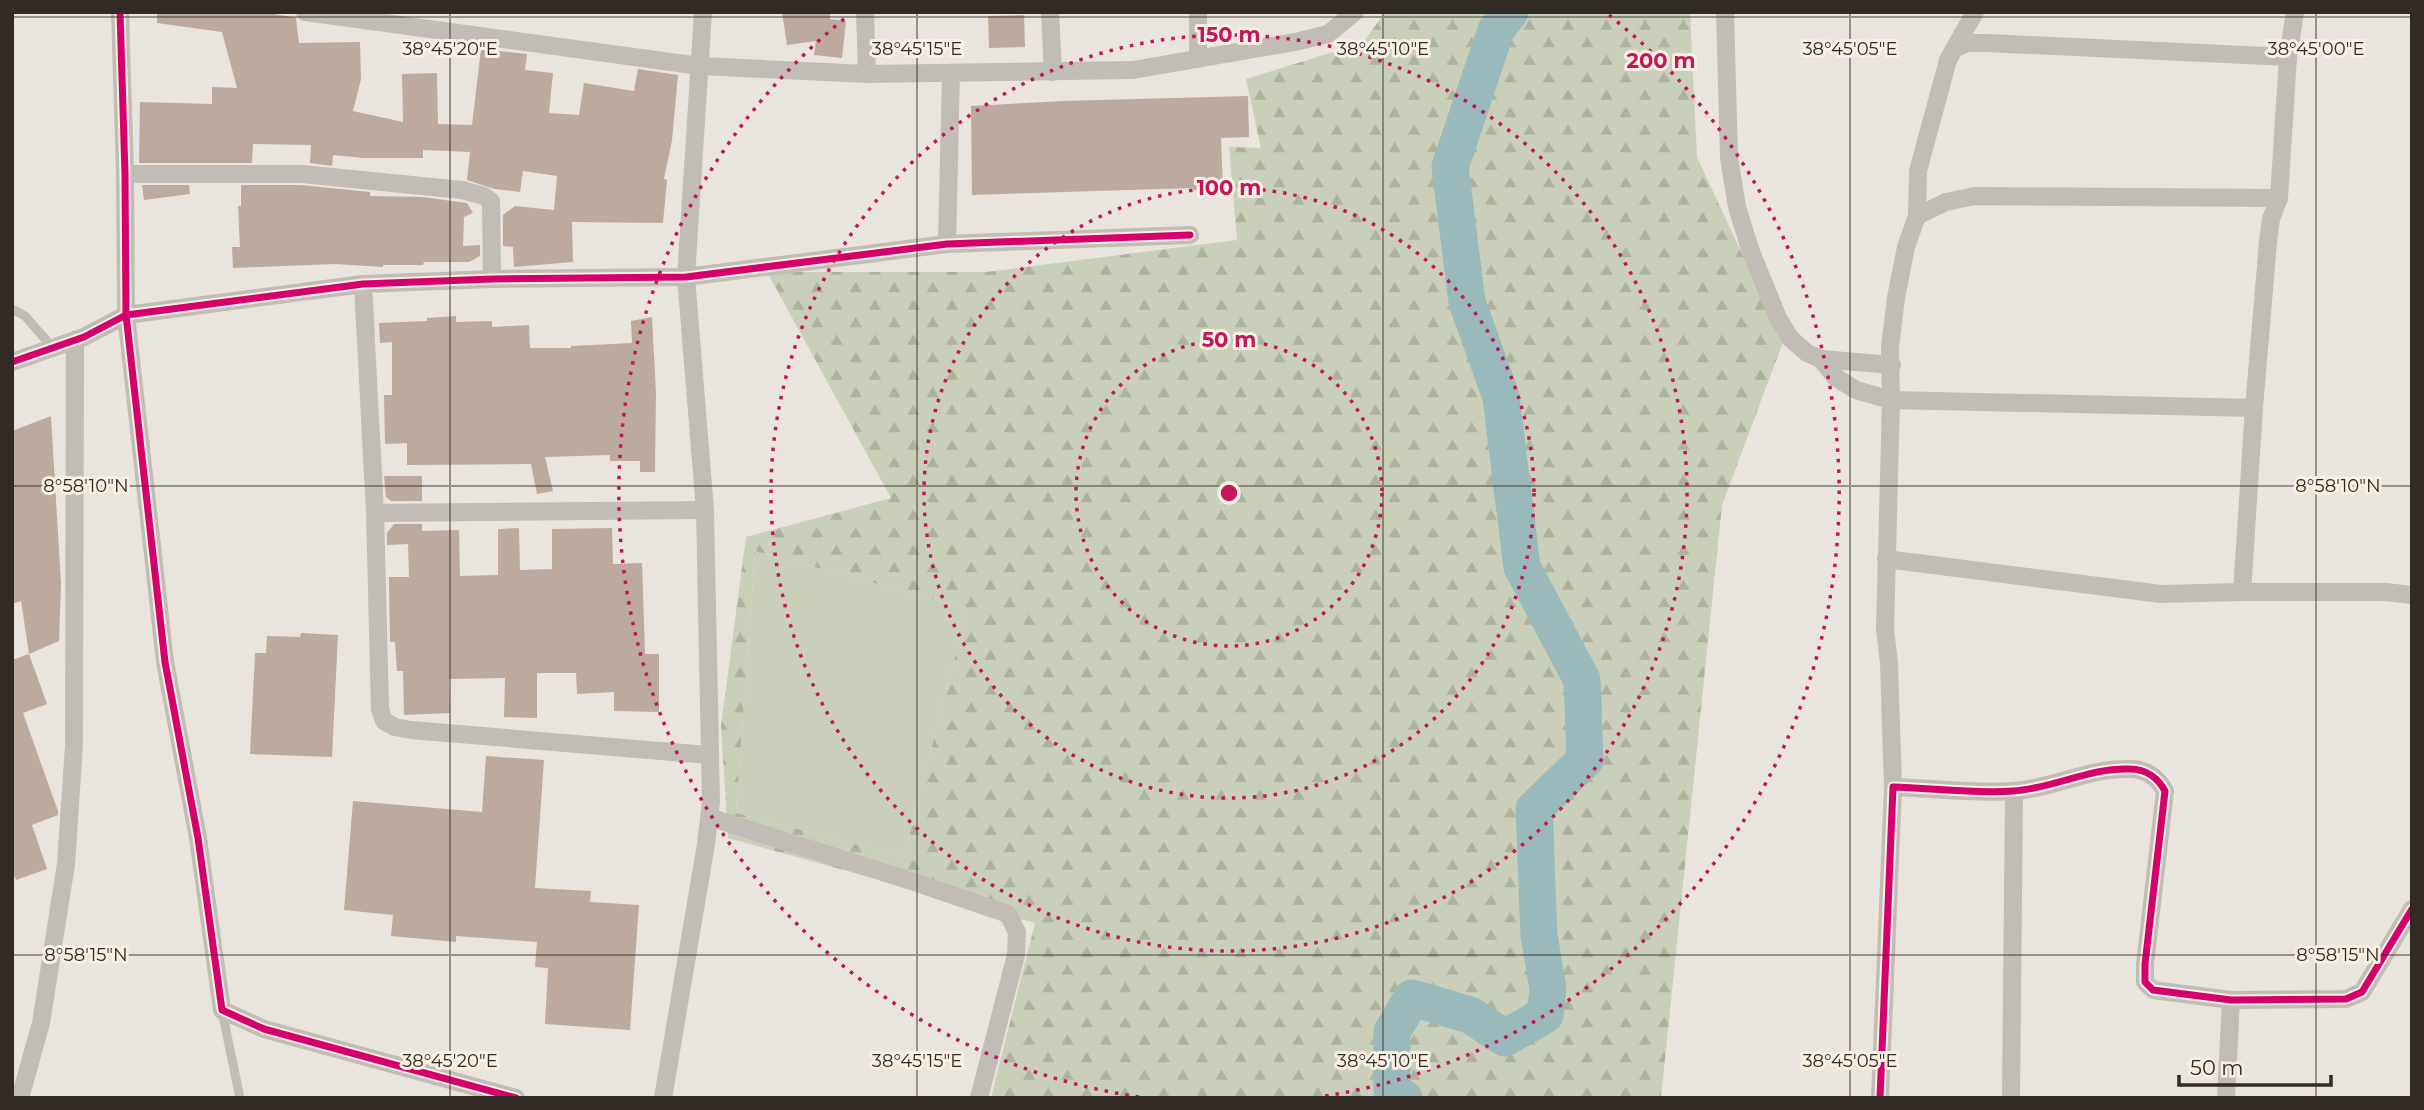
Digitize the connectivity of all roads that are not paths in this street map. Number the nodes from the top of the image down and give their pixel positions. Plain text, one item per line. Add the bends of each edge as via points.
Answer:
1 (120, 12) edge
2 (305, 12) edge
3 (703, 12) edge
4 (865, 12) edge
5 (1050, 12) edge
6 (1198, 12) edge
7 (1355, 12) edge
8 (1725, 12) edge
9 (1975, 12) edge
10 (2295, 12) edge
11 (1956, 48) junction
12 (2288, 57) junction
13 (1198, 59) junction
14 (700, 66) junction
15 (1053, 72) junction
16 (951, 73) junction
17 (867, 74) junction
18 (125, 174) junction
19 (2279, 198) junction
20 (1917, 216) junction
21 (1190, 235) dead end
22 (947, 244) junction
23 (686, 277) junction
24 (492, 279) junction
25 (363, 284) junction
26 (12, 309) edge
27 (126, 315) junction
28 (75, 340) junction
29 (53, 348) junction
30 (1821, 359) junction
31 (12, 362) edge
32 (1892, 365) junction
33 (1891, 400) junction
34 (2254, 408) junction
35 (705, 510) junction
36 (375, 513) junction
37 (1886, 559) junction
38 (2242, 592) junction
39 (2412, 595) edge
40 (708, 755) junction
41 (1893, 787) junction
42 (2014, 791) junction
43 (709, 817) junction
44 (2412, 909) edge
45 (2231, 1000) junction
46 (222, 1010) junction
47 (20, 1098) edge
48 (240, 1098) edge
49 (516, 1098) edge
50 (663, 1098) edge
51 (979, 1098) edge
52 (1880, 1098) edge
53 (2011, 1098) edge
54 (2226, 1098) edge

1 - 18 street
2 - 14 street
3 - 14 street
4 - 17 street
5 - 15 street
6 - 13 street
7 - 13 street via 1328,34
8 - 30 street via 1729,158 1737,207 1778,318 1790,338
9 - 11 street
10 - 12 street
11 - 12 street via 1968,43 2009,43
11 - 20 street via 1948,60 1918,171
12 - 19 street
13 - 15 street via 1133,71
14 - 17 street
14 - 23 street
15 - 16 street
16 - 17 street
16 - 22 street
18 - 24 street via 302,174 473,193 491,201
18 - 27 street
19 - 20 street via 1975,196 1946,202
19 - 34 street via 2271,219
20 - 32 street via 1895,298
21 - 22 street
22 - 23 street
23 - 24 street
23 - 35 street
24 - 25 street
25 - 27 street
25 - 36 street
26 - 29 lane via 25,316
27 - 28 street
27 - 46 street via 165,662 198,838
28 - 29 street
28 - 47 street via 74,745 66,864 41,1023
29 - 31 street
30 - 32 street
30 - 33 street via 1835,377 1856,390
32 - 33 street
33 - 34 street
33 - 37 street
34 - 38 street
35 - 36 street
35 - 40 street
36 - 40 street via 384,721 411,730
37 - 38 street via 2161,594
37 - 41 street
38 - 39 street
40 - 43 street
41 - 42 street
41 - 52 street
42 - 45 street via 2112,770 2133,769 2160,781 2165,791 2145,982 2153,990
42 - 53 street
43 - 50 street
43 - 51 street via 1008,914 1017,932 1016,955
44 - 45 street via 2362,992 2346,999
45 - 54 street
46 - 48 lane
46 - 49 street via 264,1029

